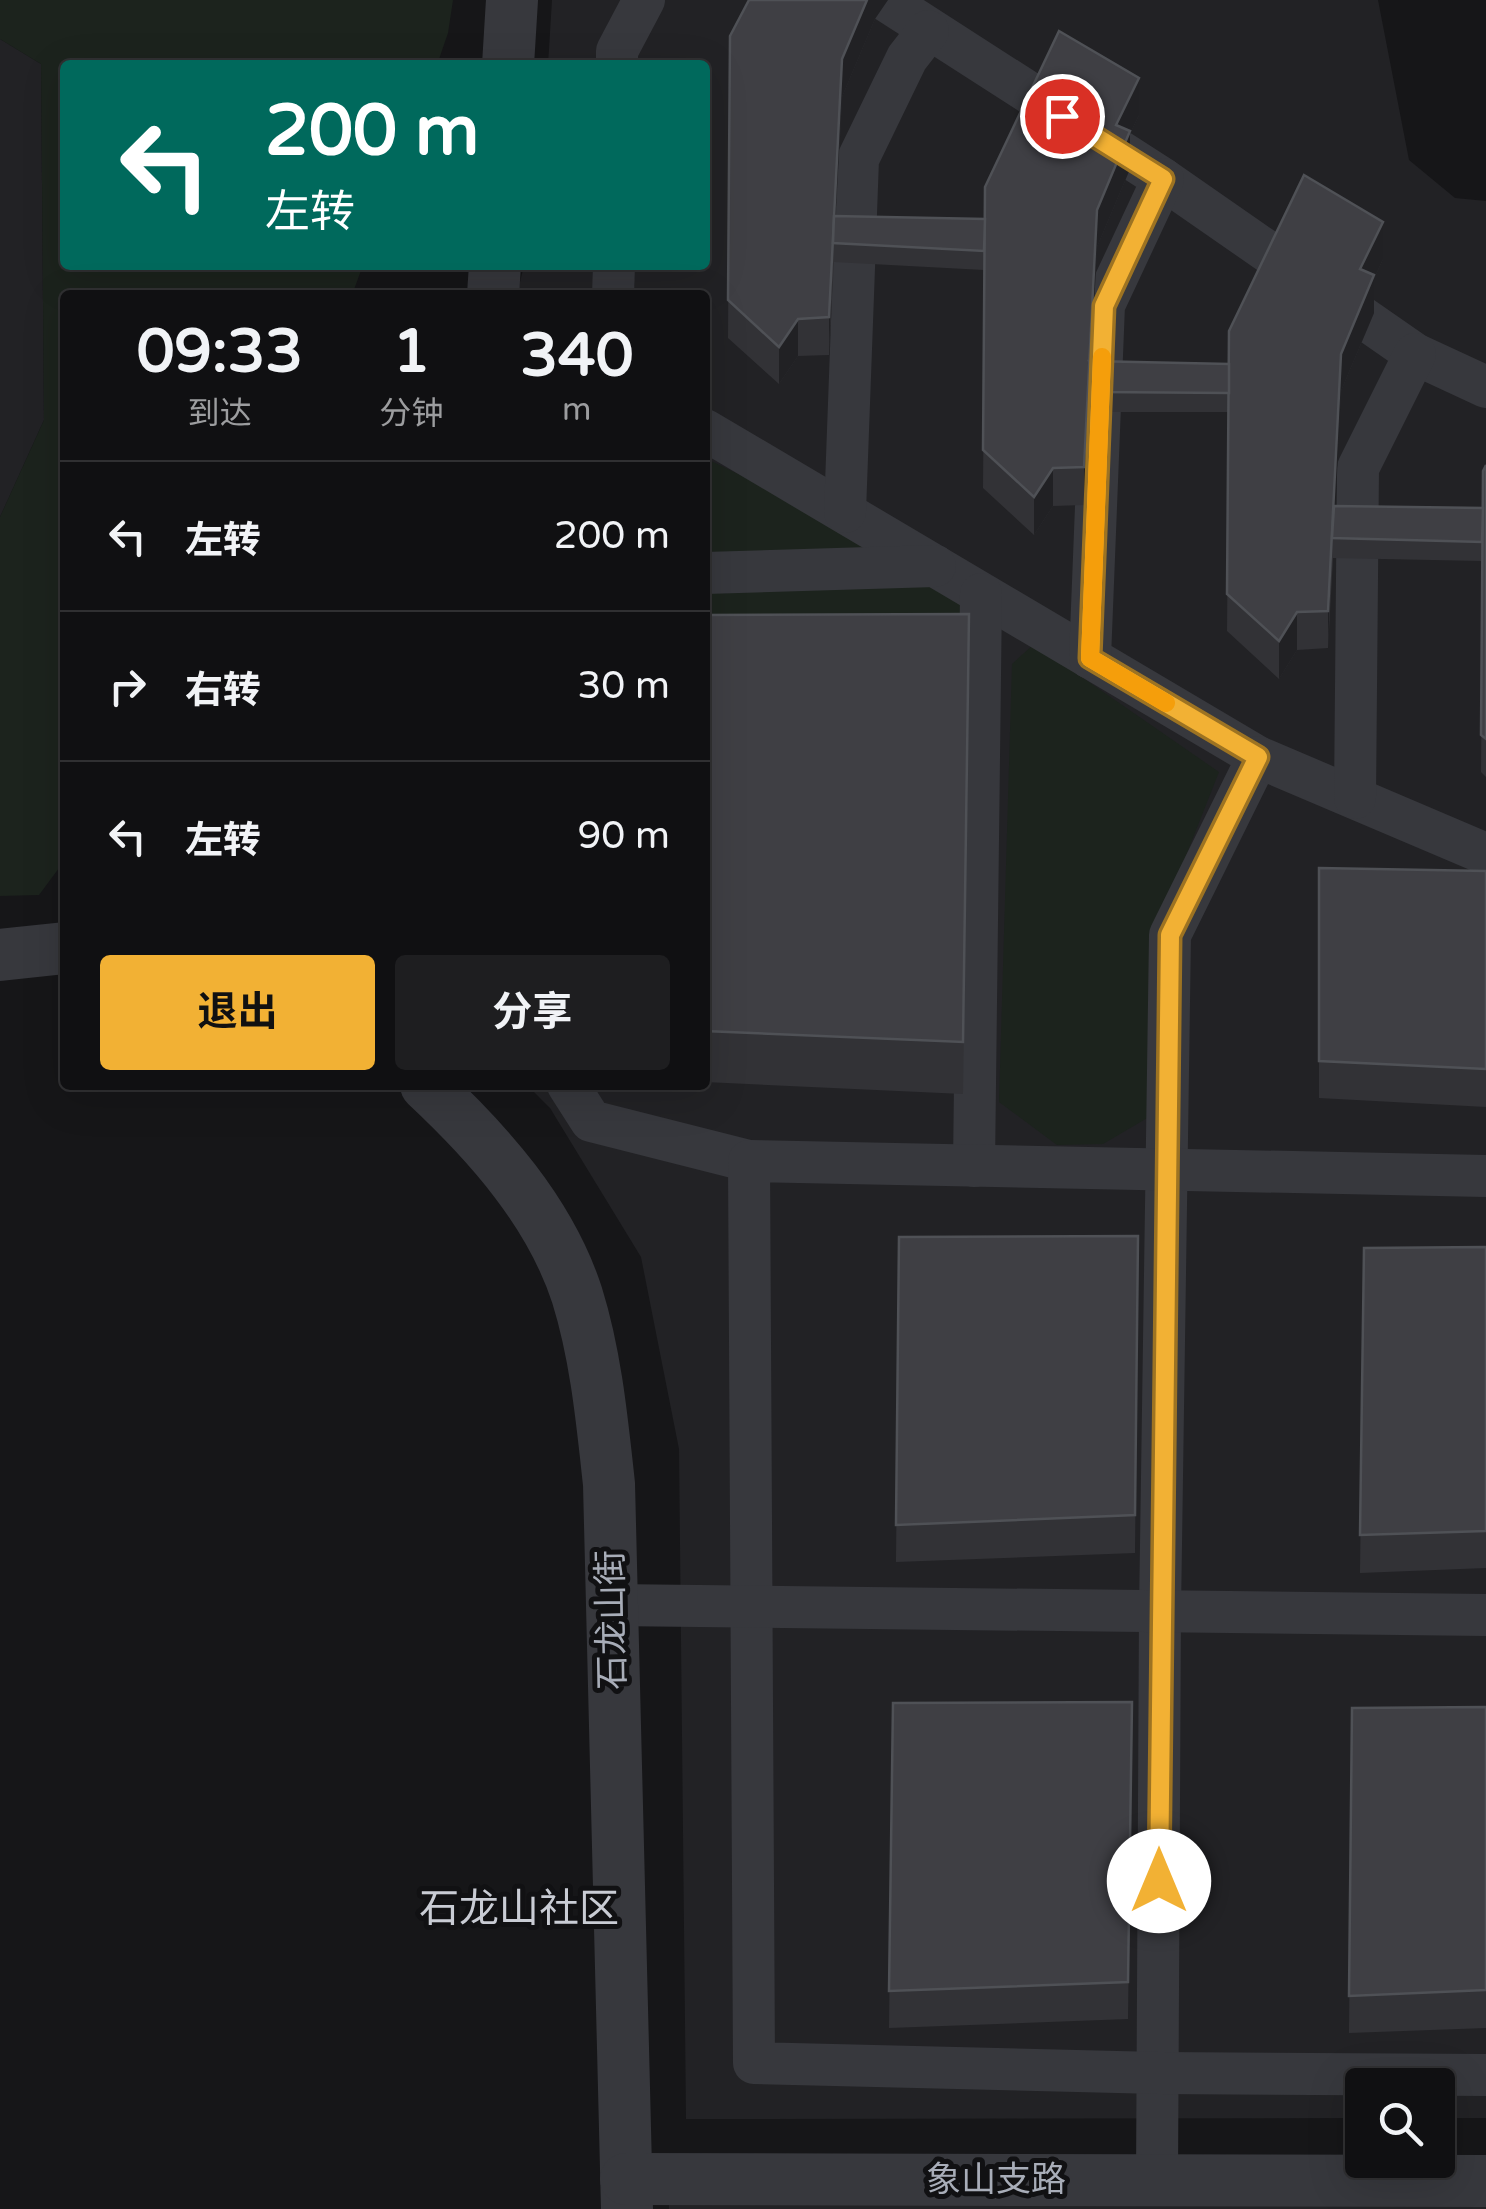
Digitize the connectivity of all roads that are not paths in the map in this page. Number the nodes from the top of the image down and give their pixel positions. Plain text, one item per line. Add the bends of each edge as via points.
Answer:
1 (512, 0) edge
2 (644, 0) edge
3 (885, 0) edge
4 (928, 31) junction
5 (508, 60) edge
6 (617, 60) edge
7 (1163, 179) junction
8 (1415, 354) junction
9 (1486, 387) edge
10 (710, 433) edge
11 (845, 512) junction
12 (935, 566) junction
13 (710, 573) edge
14 (981, 594) junction
15 (1090, 658) junction
16 (1258, 757) junction
17 (1355, 798) junction
18 (1486, 854) edge
19 (60, 948) edge
20 (0, 955) edge
21 (431, 1090) edge
22 (571, 1090) edge
23 (749, 1161) junction
24 (974, 1166) junction
25 (1166, 1170) junction
26 (1486, 1176) edge
27 (612, 1605) junction
28 (754, 1607) junction
29 (1160, 1612) junction
30 (1486, 1615) edge
31 (1158, 2073) junction
32 (1486, 2075) edge
33 (1157, 2180) junction
34 (1486, 2181) edge
35 (626, 2194) edge

1 - 5 street
2 - 6 street
3 - 4 street
4 - 7 street
4 - 11 street via 907,58 858,158
7 - 8 street
7 - 15 street via 1104,306
8 - 9 street
8 - 17 street via 1358,468
10 - 11 street
11 - 12 street
12 - 13 street
12 - 14 street
14 - 15 street
14 - 24 street
15 - 16 street
16 - 17 street
16 - 25 street via 1170,935
17 - 18 street
19 - 20 street
21 - 27 street, 石龙山街 via 537,1210 576,1292 598,1379
22 - 23 street via 592,1121
23 - 24 street
23 - 28 street
24 - 25 street
25 - 26 street
25 - 29 street
27 - 28 street
27 - 35 street, 石龙山街
28 - 29 street
28 - 31 street via 754,2063
29 - 30 street
29 - 31 street
31 - 32 street
31 - 33 street
33 - 34 street, 象山支路
33 - 35 street, 象山支路

